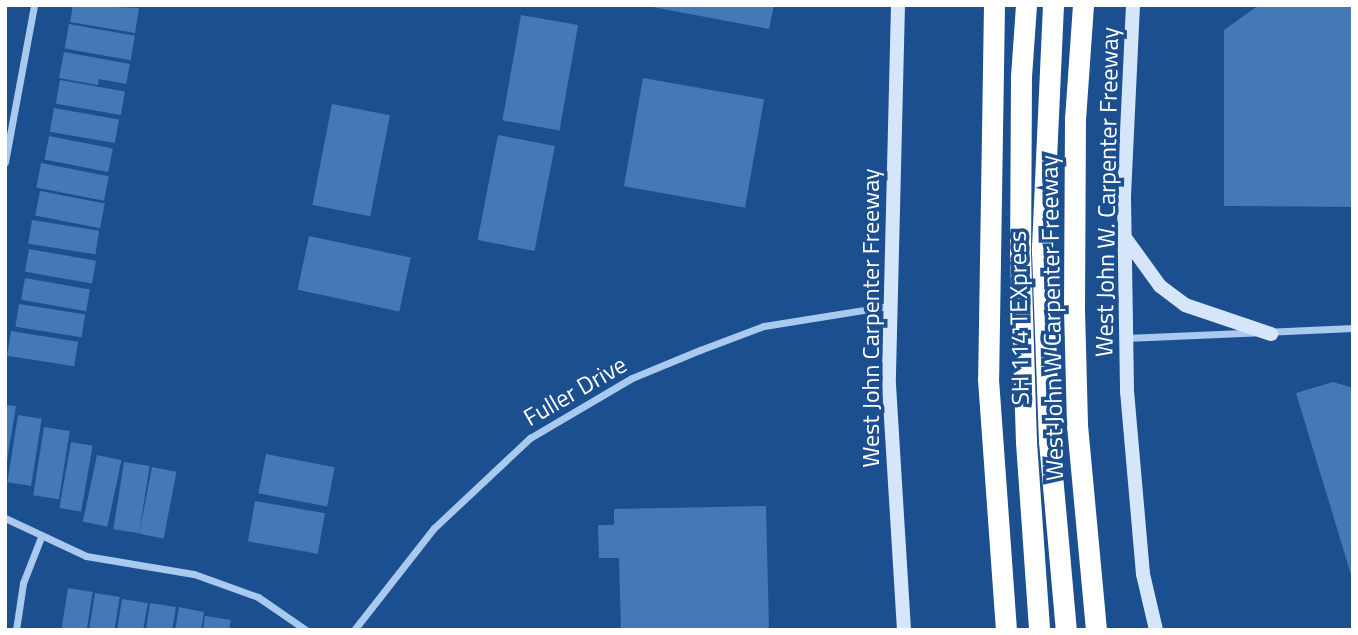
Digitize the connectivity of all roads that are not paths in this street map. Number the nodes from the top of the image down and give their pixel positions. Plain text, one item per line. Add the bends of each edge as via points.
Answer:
1 (34, 5) edge
2 (898, 5) edge
3 (993, 5) edge
4 (1026, 5) edge
5 (1053, 5) edge
6 (1083, 5) edge
7 (1133, 5) edge
8 (5, 162) edge
9 (1125, 236) junction
10 (889, 306) junction
11 (1353, 328) edge
12 (1271, 334) junction
13 (1125, 338) junction
14 (5, 518) edge
15 (41, 537) junction
16 (1002, 624) edge
17 (16, 630) edge
18 (306, 630) edge
19 (354, 630) edge
20 (904, 630) edge
21 (1039, 630) edge
22 (1066, 630) edge
23 (1096, 630) edge
24 (1156, 630) edge

1 - 8 street
2 - 10 main road, West John Carpenter Freeway
3 - 16 highway via 988,379
4 - 21 highway, SH 114 TEXpress via 1020,251 1026,442
5 - 22 highway, SH 114 TEXpress via 1042,251 1049,441
6 - 23 highway, West John W Carpenter Freeway via 1075,118 1074,309 1078,438
7 - 9 main road, West John W. Carpenter Freeway
9 - 12 main road via 1160,286 1185,304
9 - 13 main road, West John W. Carpenter Freeway
10 - 19 street, Fuller Drive via 764,326 700,349 632,378 530,438 434,527
10 - 20 main road, West John Carpenter Freeway via 889,385
11 - 12 street
12 - 13 street
13 - 24 main road, West John W. Carpenter Freeway via 1143,573
14 - 15 street
15 - 17 street via 23,583
15 - 18 street via 86,556 194,574 220,583 258,597

